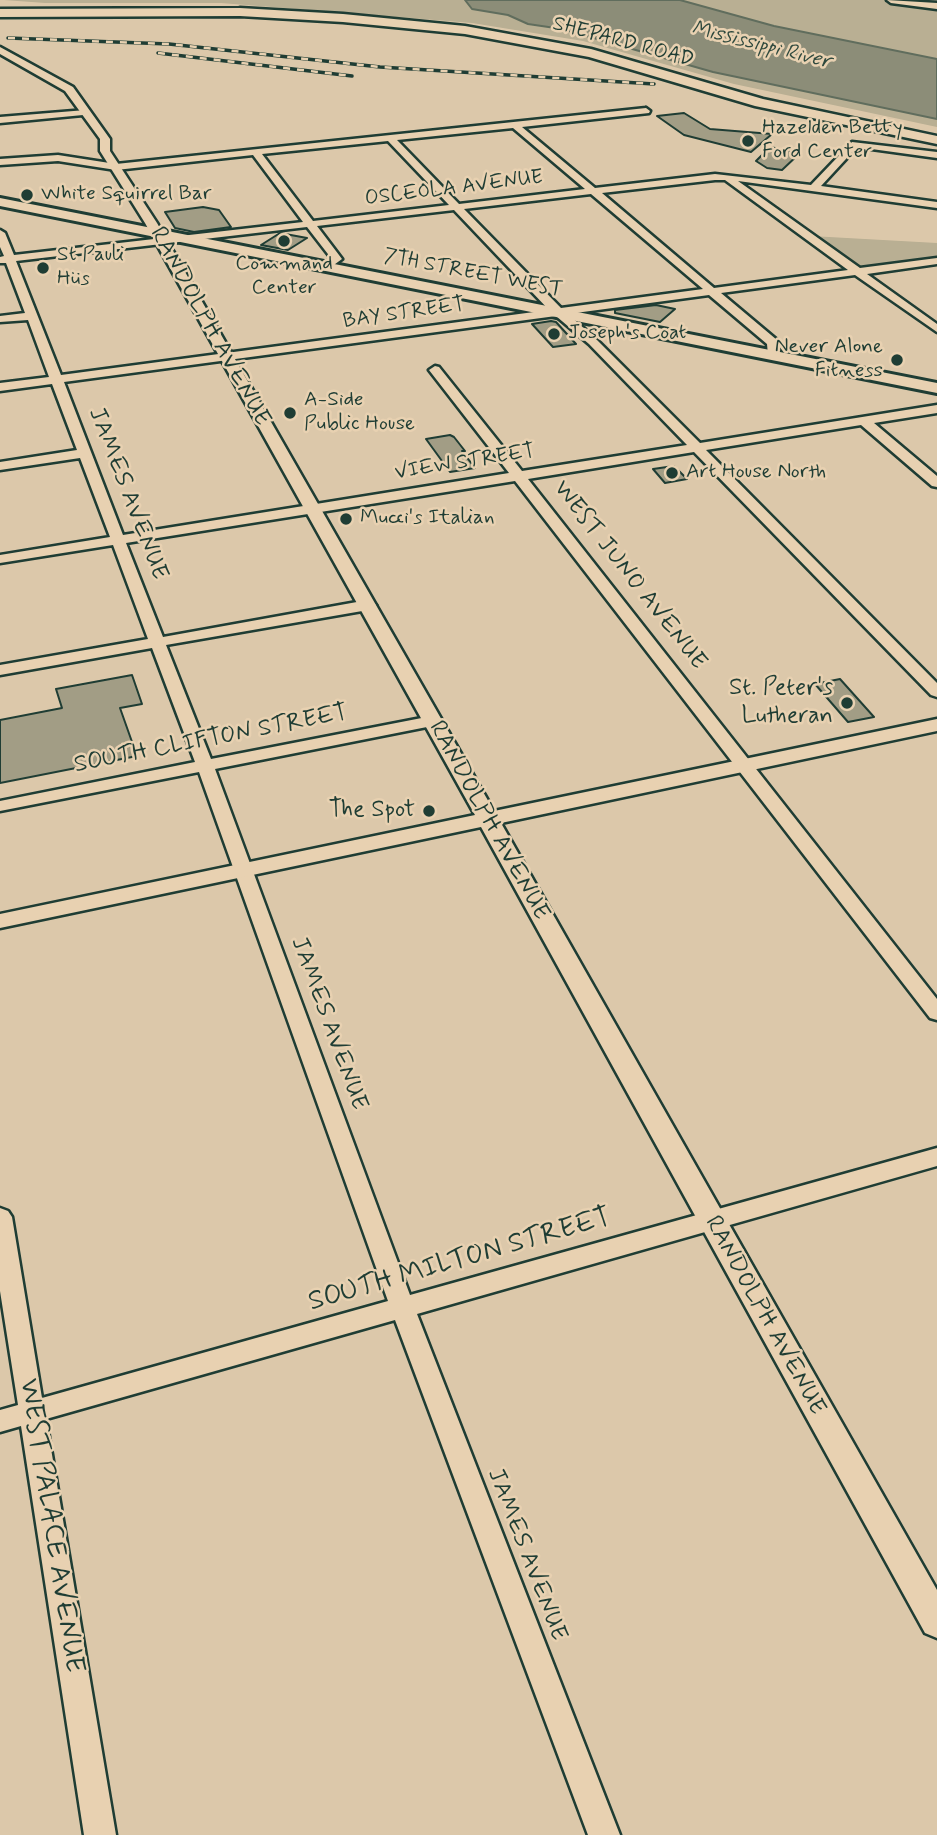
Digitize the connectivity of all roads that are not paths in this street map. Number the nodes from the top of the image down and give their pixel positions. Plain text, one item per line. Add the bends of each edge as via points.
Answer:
1 (891, 0) edge
2 (937, 6) edge
3 (0, 13) edge
4 (0, 36) edge
5 (2, 52) edge
6 (646, 111) dead end
7 (83, 112) junction
8 (0, 120) edge
9 (516, 125) junction
10 (937, 137) edge
11 (390, 138) junction
12 (255, 152) junction
13 (937, 155) edge
14 (0, 162) edge
15 (116, 167) junction
16 (725, 177) junction
17 (813, 188) junction
18 (594, 191) junction
19 (0, 201) edge
20 (937, 205) edge
21 (457, 208) junction
22 (312, 225) junction
23 (0, 233) edge
24 (158, 237) junction
25 (187, 239) junction
26 (5, 260) edge
27 (937, 261) edge
28 (327, 267) junction
29 (858, 271) junction
30 (713, 291) junction
31 (560, 313) junction
32 (30, 316) junction
33 (0, 319) edge
34 (937, 329) edge
35 (774, 355) junction
36 (226, 357) junction
37 (435, 370) dead end
38 (55, 380) junction
39 (0, 387) edge
40 (937, 388) edge
41 (937, 409) edge
42 (865, 422) junction
43 (697, 448) junction
44 (84, 453) junction
45 (0, 466) edge
46 (518, 475) junction
47 (937, 483) edge
48 (313, 509) junction
49 (118, 540) junction
50 (0, 558) edge
51 (368, 605) junction
52 (156, 642) junction
53 (0, 670) edge
54 (937, 692) edge
55 (432, 721) junction
56 (937, 724) edge
57 (746, 765) junction
58 (204, 766) junction
59 (0, 806) edge
60 (488, 819) junction
61 (245, 870) junction
62 (0, 921) edge
63 (937, 1013) edge
64 (937, 1157) edge
65 (0, 1217) edge
66 (711, 1221) junction
67 (403, 1308) junction
68 (31, 1413) junction
69 (0, 1422) edge
70 (937, 1622) edge
71 (100, 1835) edge
72 (604, 1835) edge

1 - 2 street
3 - 10 highway, SHEPARD ROAD via 265,13 487,33 591,53 794,111
3 - 10 highway, SHEPARD ROAD via 230,8 471,27 578,46 770,100
4 - 5 street, RANDOLPH AVENUE via 8,48
5 - 7 street, RANDOLPH AVENUE via 64,85
6 - 9 street
7 - 8 street
7 - 15 street, RANDOLPH AVENUE via 105,139 105,151
9 - 11 street
9 - 18 street
11 - 12 street
11 - 21 street
12 - 15 street
12 - 22 street
13 - 17 street via 855,144
14 - 15 street via 58,158
15 - 24 street, RANDOLPH AVENUE
16 - 17 street, OSCEOLA AVENUE
16 - 18 street, OSCEOLA AVENUE
16 - 29 street
17 - 20 street, OSCEOLA AVENUE
18 - 21 street, OSCEOLA AVENUE
18 - 30 street
19 - 24 main road, 7TH STREET WEST
21 - 22 street, OSCEOLA AVENUE
21 - 31 street
22 - 25 street, OSCEOLA AVENUE
22 - 28 street via 337,259
23 - 26 street, JAMES AVENUE
24 - 25 main road, 7TH STREET WEST
24 - 26 street
24 - 36 street, RANDOLPH AVENUE
25 - 28 main road, 7TH STREET WEST
26 - 32 street, JAMES AVENUE
27 - 29 street, BAY STREET
28 - 31 main road, 7TH STREET WEST
29 - 30 street, BAY STREET
29 - 34 street
30 - 31 street, BAY STREET
30 - 35 street via 773,343
31 - 35 main road, 7TH STREET WEST
31 - 36 street, BAY STREET
31 - 43 street
32 - 33 street
32 - 38 street, JAMES AVENUE
35 - 40 main road, 7TH STREET WEST
36 - 38 street, BAY STREET
36 - 48 street, RANDOLPH AVENUE
37 - 46 street, WEST JUNO AVENUE
38 - 39 street, BAY STREET
38 - 44 street, JAMES AVENUE
41 - 42 street, VIEW STREET
42 - 43 street, VIEW STREET
42 - 47 street
43 - 46 street, VIEW STREET
43 - 54 street
44 - 45 street
44 - 49 street, JAMES AVENUE
46 - 48 street, VIEW STREET
46 - 57 street, WEST JUNO AVENUE
48 - 49 street, VIEW STREET
48 - 51 street, RANDOLPH AVENUE
49 - 50 street, VIEW STREET
49 - 52 street, JAMES AVENUE
51 - 52 street
51 - 55 street, RANDOLPH AVENUE
52 - 53 street
52 - 58 street, JAMES AVENUE
55 - 58 street, SOUTH CLIFTON STREET
55 - 60 street, RANDOLPH AVENUE
56 - 57 street
57 - 60 street
57 - 63 street, WEST JUNO AVENUE
58 - 59 street, SOUTH CLIFTON STREET
58 - 61 street, JAMES AVENUE
60 - 61 street
60 - 66 street, RANDOLPH AVENUE
61 - 62 street
61 - 67 street, JAMES AVENUE
64 - 66 street, SOUTH MILTON STREET
65 - 68 street, WEST PALACE AVENUE
66 - 67 street, SOUTH MILTON STREET
66 - 70 street, RANDOLPH AVENUE
67 - 68 street, SOUTH MILTON STREET
67 - 72 street, JAMES AVENUE
68 - 69 street, SOUTH MILTON STREET
68 - 71 street, WEST PALACE AVENUE

